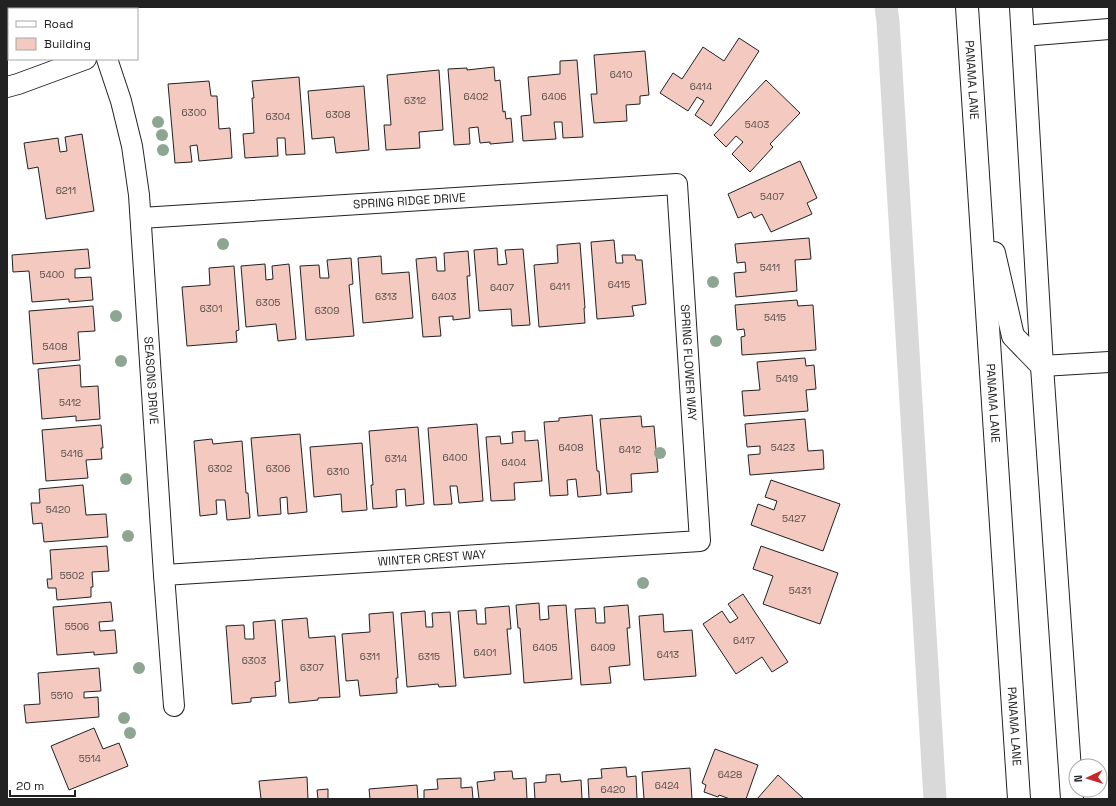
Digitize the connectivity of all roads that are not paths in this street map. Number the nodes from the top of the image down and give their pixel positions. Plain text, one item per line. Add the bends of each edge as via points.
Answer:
1 (967, 7) edge
2 (1010, 7) edge
3 (1021, 7) edge
4 (1109, 29) edge
5 (1022, 36) junction
6 (83, 60) edge
7 (107, 60) edge
8 (7, 87) edge
9 (678, 184) joint
10 (979, 188) junction
11 (141, 218) junction
12 (1109, 362) edge
13 (1042, 366) junction
14 (700, 541) joint
15 (164, 575) junction
16 (174, 706) dead end
17 (1019, 799) edge
18 (1072, 799) edge

1 - 10 main road, PANAMA LANE
2 - 5 main road
3 - 5 main road
4 - 5 street
5 - 13 main road
6 - 8 street
7 - 11 street, SEASONS DRIVE via 132,146
9 - 11 street, SPRING RIDGE DRIVE
9 - 14 street, SPRING FLOWER WAY
10 - 13 main road via 1013,336
10 - 17 main road, PANAMA LANE
11 - 15 street, SEASONS DRIVE
12 - 13 street
13 - 18 main road
14 - 15 street, WINTER CREST WAY
15 - 16 street, SEASONS DRIVE

